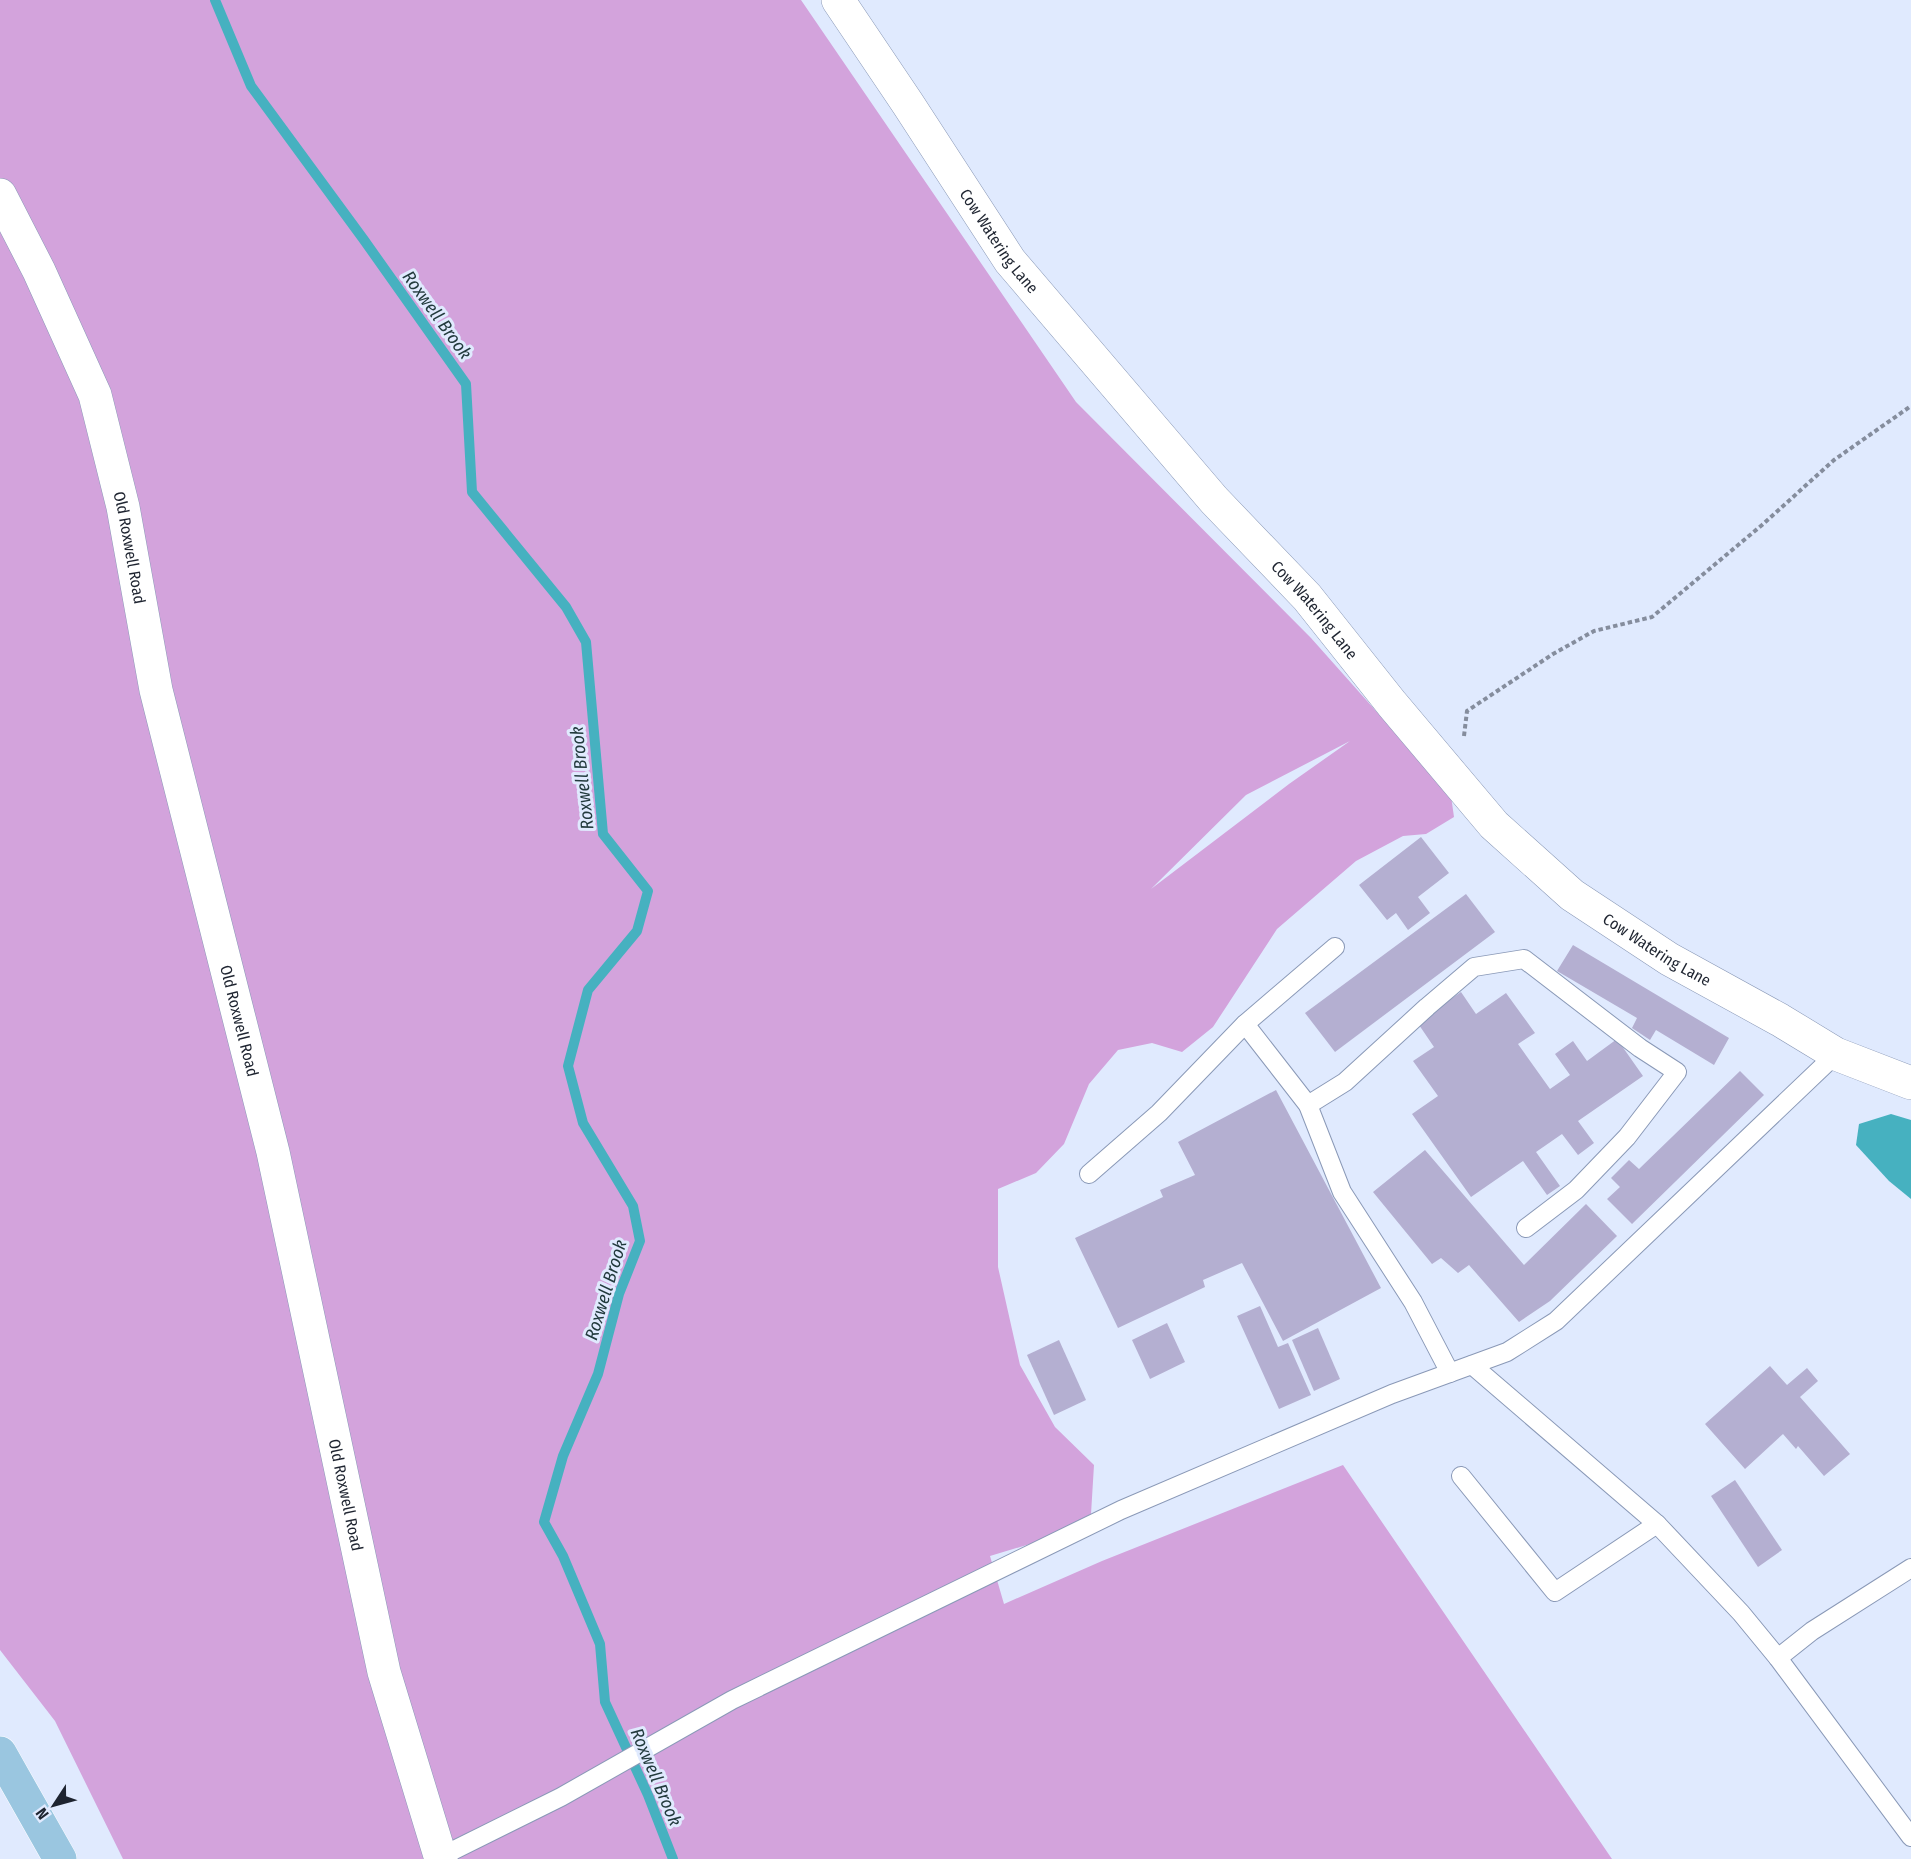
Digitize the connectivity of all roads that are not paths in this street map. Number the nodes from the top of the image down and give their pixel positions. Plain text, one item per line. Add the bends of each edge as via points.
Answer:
1 (838, 0) edge
2 (0, 195) edge
3 (1335, 947) dead end
4 (1245, 1024) junction
5 (1836, 1054) junction
6 (1911, 1083) edge
7 (1308, 1105) junction
8 (1089, 1174) dead end
9 (1526, 1228) dead end
10 (1472, 1365) junction
11 (1450, 1373) junction
12 (1461, 1476) dead end
13 (1657, 1524) junction
14 (1911, 1568) edge
15 (1778, 1658) junction
16 (0, 1753) edge
17 (1911, 1837) edge
18 (439, 1858) edge
19 (60, 1859) edge

1 - 5 street, Cow Watering Lane via 1010,261 1214,500 1307,597 1494,825 1572,895 1669,959
2 - 18 street, Old Roxwell Road via 95,395 123,507 156,690 273,1152 384,1672
3 - 4 lane
4 - 7 lane
4 - 8 lane via 1159,1113
5 - 6 street, Cow Watering Lane
5 - 10 lane via 1556,1321 1507,1352
7 - 9 lane via 1346,1082 1474,967 1524,959 1677,1072 1627,1137 1576,1190
7 - 11 lane via 1342,1192 1413,1302
10 - 11 lane
10 - 13 lane
11 - 18 lane via 1121,1510 732,1700 561,1797
12 - 13 lane via 1555,1592
13 - 15 lane
14 - 15 lane via 1812,1631
15 - 17 lane
16 - 19 main road

